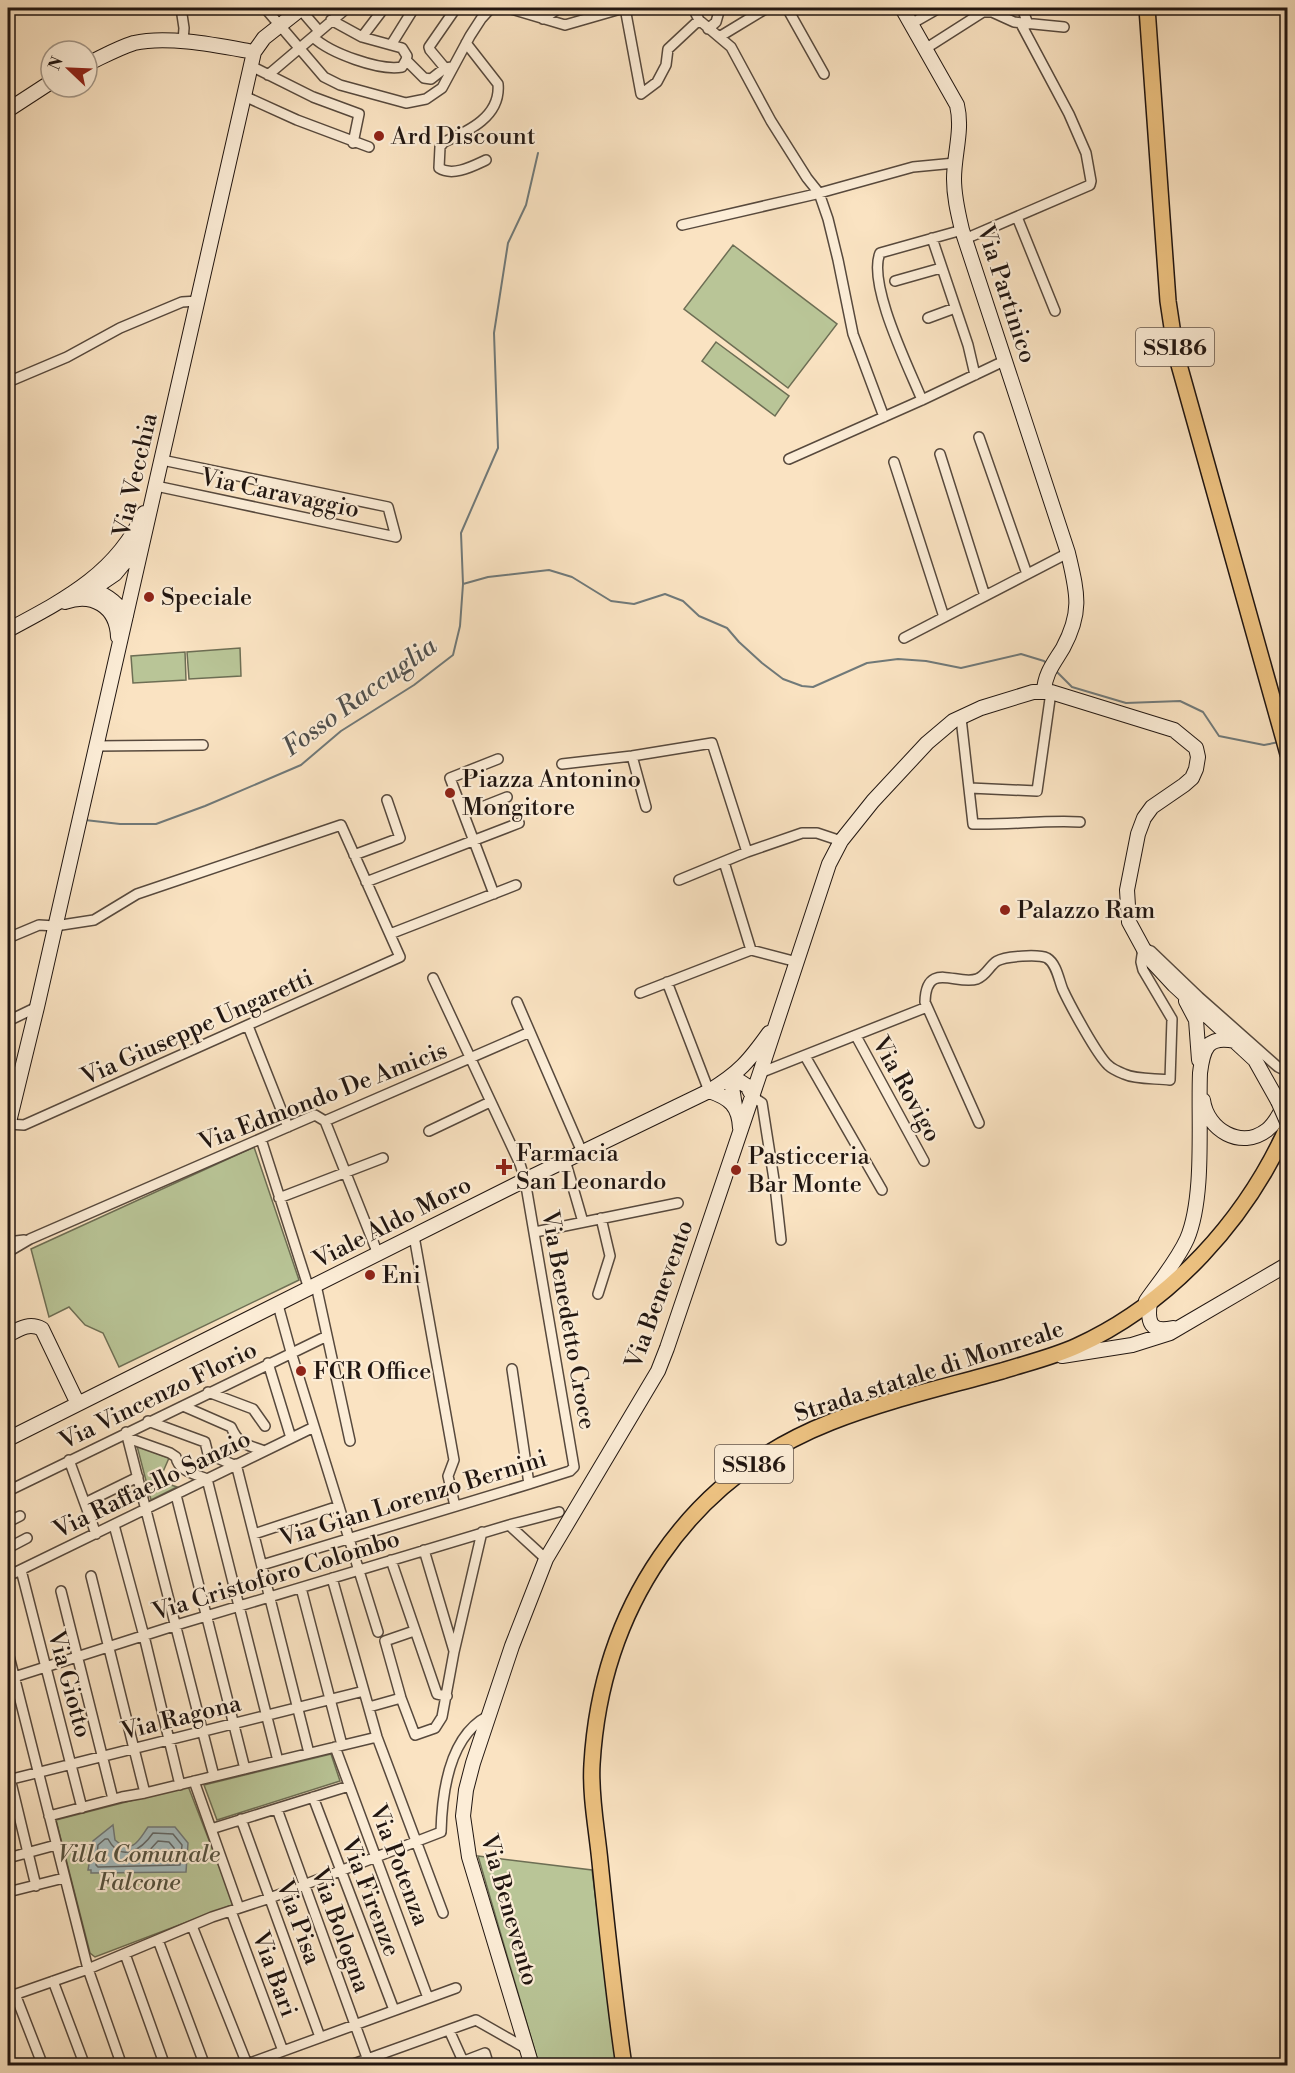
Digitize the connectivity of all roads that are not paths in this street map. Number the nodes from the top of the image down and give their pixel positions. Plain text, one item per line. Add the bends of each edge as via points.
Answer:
1 (181, 8) edge
2 (266, 8) edge
3 (301, 8) edge
4 (347, 8) edge
5 (384, 8) edge
6 (414, 8) edge
7 (456, 8) edge
8 (491, 8) edge
9 (512, 8) edge
10 (559, 8) edge
11 (624, 8) edge
12 (693, 8) edge
13 (720, 8) edge
14 (767, 8) edge
15 (787, 8) edge
16 (902, 8) edge
17 (939, 8) edge
18 (1022, 8) edge
19 (1147, 8) edge
20 (543, 19) junction
21 (332, 20) junction
22 (699, 20) junction
23 (911, 24) junction
24 (1024, 24) junction
25 (280, 25) junction
26 (1064, 27) dead end
27 (708, 29) junction
28 (316, 34) junction
29 (362, 37) junction
30 (719, 37) junction
31 (183, 42) junction
32 (466, 43) junction
33 (391, 45) junction
34 (299, 48) junction
35 (925, 49) junction
36 (254, 52) junction
37 (99, 59) edge
38 (406, 60) junction
39 (251, 66) junction
40 (448, 68) junction
41 (824, 74) dead end
42 (268, 75) junction
43 (39, 90) edge
44 (244, 96) junction
45 (8, 110) edge
46 (353, 143) junction
47 (369, 147) dead end
48 (486, 160) dead end
49 (955, 163) junction
50 (819, 193) junction
51 (1017, 217) junction
52 (682, 225) dead end
53 (964, 234) junction
54 (932, 238) junction
55 (941, 268) junction
56 (895, 281) dead end
57 (198, 301) junction
58 (955, 308) junction
59 (1055, 311) dead end
60 (928, 318) dead end
61 (1004, 361) junction
62 (975, 375) junction
63 (8, 382) edge
64 (922, 400) junction
65 (884, 417) junction
66 (979, 437) dead end
67 (940, 454) dead end
68 (789, 459) dead end
69 (162, 460) junction
70 (894, 462) dead end
71 (156, 486) junction
72 (143, 540) junction
73 (1068, 553) junction
74 (1027, 574) junction
75 (83, 592) junction
76 (985, 596) junction
77 (126, 616) junction
78 (944, 617) junction
79 (8, 630) edge
80 (904, 638) dead end
81 (119, 646) junction
82 (1048, 691) junction
83 (961, 718) junction
84 (203, 745) dead end
85 (95, 746) junction
86 (1287, 754) edge
87 (632, 756) junction
88 (498, 759) dead end
89 (562, 764) dead end
90 (970, 788) junction
91 (507, 797) dead end
92 (387, 800) dead end
93 (646, 807) dead end
94 (467, 813) junction
95 (1080, 822) dead end
96 (519, 823) dead end
97 (474, 839) junction
98 (841, 841) junction
99 (747, 852) junction
100 (354, 855) junction
101 (724, 862) junction
102 (680, 880) dead end
103 (366, 882) junction
104 (516, 885) dead end
105 (494, 894) junction
106 (55, 926) junction
107 (390, 934) junction
108 (8, 938) edge
109 (1143, 948) junction
110 (752, 950) junction
111 (797, 962) junction
112 (433, 978) dead end
113 (667, 982) junction
114 (1180, 991) junction
115 (640, 993) dead end
116 (517, 1002) dead end
117 (37, 1007) junction
118 (927, 1007) junction
119 (8, 1021) edge
120 (777, 1022) junction
121 (248, 1026) junction
122 (1220, 1026) junction
123 (530, 1032) junction
124 (856, 1036) junction
125 (1198, 1036) junction
126 (1235, 1041) junction
127 (805, 1056) junction
128 (470, 1059) junction
129 (1287, 1072) edge
130 (760, 1073) junction
131 (1200, 1073) junction
132 (733, 1077) junction
133 (710, 1091) junction
134 (753, 1097) junction
135 (1282, 1099) edge
136 (490, 1102) junction
137 (735, 1106) junction
138 (325, 1120) junction
139 (979, 1123) dead end
140 (8, 1125) edge
141 (1287, 1125) edge
142 (288, 1127) junction
143 (429, 1131) dead end
144 (740, 1133) junction
145 (261, 1139) junction
146 (582, 1152) junction
147 (383, 1158) dead end
148 (565, 1161) junction
149 (924, 1161) dead end
150 (345, 1172) junction
151 (525, 1180) junction
152 (882, 1190) dead end
153 (279, 1198) junction
154 (678, 1203) dead end
155 (601, 1218) junction
156 (583, 1222) junction
157 (535, 1232) junction
158 (414, 1236) junction
159 (30, 1239) junction
160 (781, 1240) dead end
161 (8, 1242) edge
162 (8, 1252) edge
163 (378, 1254) junction
164 (1287, 1264) edge
165 (312, 1287) junction
166 (598, 1294) dead end
167 (278, 1305) junction
168 (1146, 1305) junction
169 (1189, 1321) junction
170 (8, 1335) edge
171 (327, 1336) junction
172 (291, 1352) junction
173 (1047, 1358) junction
174 (268, 1363) junction
175 (512, 1369) dead end
176 (208, 1392) junction
177 (78, 1404) junction
178 (183, 1406) junction
179 (148, 1421) junction
180 (265, 1426) dead end
181 (314, 1427) junction
182 (127, 1435) junction
183 (291, 1438) junction
184 (8, 1439) edge
185 (350, 1441) dead end
186 (264, 1451) junction
187 (69, 1460) junction
188 (235, 1464) junction
189 (574, 1467) joint
190 (138, 1477) junction
191 (207, 1479) junction
192 (529, 1484) junction
193 (8, 1491) edge
194 (176, 1495) junction
195 (85, 1503) junction
196 (339, 1506) junction
197 (455, 1506) junction
198 (146, 1510) junction
199 (559, 1512) dead end
200 (20, 1516) dead end
201 (8, 1522) edge
202 (114, 1525) junction
203 (509, 1525) junction
204 (482, 1532) junction
205 (96, 1533) junction
206 (254, 1534) junction
207 (27, 1538) dead end
208 (350, 1538) junction
209 (8, 1548) edge
210 (424, 1550) junction
211 (391, 1560) junction
212 (546, 1560) junction
213 (262, 1565) junction
214 (21, 1570) junction
215 (360, 1570) junction
216 (8, 1576) edge
217 (92, 1576) dead end
218 (332, 1578) junction
219 (301, 1588) junction
220 (61, 1592) dead end
221 (271, 1597) junction
222 (238, 1606) junction
223 (207, 1616) junction
224 (176, 1625) junction
225 (414, 1631) junction
226 (378, 1632) dead end
227 (144, 1636) junction
228 (110, 1646) junction
229 (8, 1652) edge
230 (454, 1652) junction
231 (77, 1657) junction
232 (45, 1667) junction
233 (10, 1678) edge
234 (364, 1691) junction
235 (447, 1696) junction
236 (401, 1698) junction
237 (330, 1699) junction
238 (369, 1707) junction
239 (297, 1708) junction
240 (266, 1715) junction
241 (488, 1716) junction
242 (234, 1723) junction
243 (202, 1731) junction
244 (377, 1737) junction
245 (168, 1740) junction
246 (338, 1746) junction
247 (134, 1749) junction
248 (309, 1753) junction
249 (103, 1757) junction
250 (278, 1761) junction
251 (71, 1764) junction
252 (245, 1769) junction
253 (37, 1773) junction
254 (214, 1776) junction
255 (8, 1777) edge
256 (194, 1781) junction
257 (180, 1785) junction
258 (349, 1786) junction
259 (145, 1793) junction
260 (313, 1797) junction
261 (113, 1799) junction
262 (82, 1808) junction
263 (277, 1809) junction
264 (49, 1816) junction
265 (242, 1820) junction
266 (211, 1829) junction
267 (417, 1842) junction
268 (56, 1845) junction
269 (28, 1852) junction
270 (377, 1857) junction
271 (8, 1858) edge
272 (340, 1871) junction
273 (64, 1878) junction
274 (304, 1885) junction
275 (36, 1886) junction
276 (8, 1891) edge
277 (270, 1898) junction
278 (235, 1910) junction
279 (443, 1913) dead end
280 (192, 1926) junction
281 (158, 1940) junction
282 (125, 1953) junction
283 (88, 1969) junction
284 (53, 1981) junction
285 (456, 1988) dead end
286 (11, 1996) edge
287 (428, 1998) junction
288 (393, 2010) junction
289 (355, 2024) junction
290 (449, 2030) junction
291 (320, 2037) junction
292 (527, 2049) junction
293 (283, 2051) junction
294 (463, 2061) junction
295 (369, 2062) edge
296 (245, 2065) edge
297 (42, 2066) edge
298 (85, 2066) edge
299 (122, 2066) edge
300 (165, 2066) edge
301 (205, 2066) edge
302 (348, 2066) edge
303 (450, 2066) edge
304 (489, 2066) edge
305 (532, 2066) edge
306 (624, 2066) edge

1 - 31 street
2 - 25 street
3 - 25 main road
3 - 28 street
4 - 21 street
5 - 29 street
6 - 33 street
7 - 40 street via 429,46
8 - 32 street
9 - 20 street
10 - 20 street
11 - 20 street via 565,25
11 - 22 street via 640,94 657,82 668,49
12 - 22 street
13 - 27 street via 716,22
14 - 30 street
15 - 41 street
16 - 23 main road, Via Partinico
17 - 23 street
18 - 24 street
19 - 86 main road, SS186 via 1168,301 1176,354
21 - 28 street
21 - 29 street
22 - 27 street
23 - 35 main road, Via Partinico
24 - 26 street
24 - 35 street via 984,12
24 - 51 street via 1086,153 1091,181 1090,185
25 - 34 street
25 - 36 main road
27 - 30 street
28 - 34 street
28 - 38 street via 321,44 342,55 392,69 402,67
29 - 33 street
30 - 50 street via 731,47 771,121
31 - 36 main road
31 - 37 main road via 134,43
32 - 40 street
32 - 48 street via 498,84 499,92 479,123 440,147 439,168 465,169
33 - 38 street via 402,48
34 - 40 street via 324,78 399,102 413,103 437,93 445,83
34 - 42 street
35 - 49 main road, Via Partinico via 957,105 961,121
36 - 39 main road, Via Vecchia
38 - 40 street via 427,79
39 - 42 street
39 - 44 main road, Via Vecchia
42 - 46 street via 359,114
43 - 45 main road
44 - 46 street
44 - 57 main road, Via Vecchia
46 - 47 street
49 - 50 street via 913,167
49 - 53 main road, Via Partinico via 955,199
50 - 52 street
50 - 65 street via 853,334
51 - 53 street
51 - 59 street
53 - 54 street
53 - 61 main road, Via Partinico
54 - 55 street
54 - 64 street via 880,253 876,261 886,314
55 - 56 street
55 - 58 street
57 - 63 street via 182,302 120,328 68,357
57 - 69 main road, Via Vecchia
58 - 60 street
58 - 62 street
61 - 62 street
61 - 73 main road, Via Partinico
62 - 64 street
64 - 65 street
65 - 68 street
66 - 74 street
67 - 76 street
69 - 71 main road, Via Vecchia
69 - 71 street, Via Caravaggio via 388,507 396,537
70 - 78 street
71 - 72 main road, Via Vecchia
71 - 75 main road via 124,547
72 - 75 main road via 115,574
72 - 77 main road, Via Vecchia
73 - 74 street
73 - 82 main road, Via Partinico via 1078,598 1074,623 1051,667
74 - 76 street
75 - 77 main road via 115,602
75 - 79 main road
75 - 81 main road via 113,615
76 - 78 street
77 - 81 main road, Via Vecchia
78 - 80 street
81 - 85 main road, Via Vecchia
82 - 83 main road, Via Benevento via 981,708
82 - 90 street via 1037,791
82 - 109 main road via 1174,730 1196,748 1198,757 1192,778 1152,807 1138,834 1127,907 1129,922
83 - 90 street
83 - 98 main road, Via Benevento via 927,743
84 - 85 street
85 - 106 main road, Via Vecchia
87 - 89 street
87 - 93 street
87 - 99 street via 712,743
88 - 94 street via 450,777
90 - 95 street via 973,824
91 - 94 street
92 - 100 street via 400,838
94 - 97 street
96 - 97 street
97 - 103 street
97 - 105 street
98 - 99 street via 817,833 802,833
98 - 111 main road, Via Benevento via 829,864
99 - 101 street
100 - 103 street
100 - 106 street via 341,825 137,894 94,920
101 - 102 street
101 - 110 street
103 - 107 street
104 - 105 street
105 - 107 street
106 - 108 street via 39,925
106 - 117 main road, Via Vecchia
107 - 121 street, Via Giuseppe Ungaretti via 400,957
109 - 114 main road
109 - 118 street via 1143,970 1172,1019 1170,1080 1127,1076 1108,1066 1064,992 1054,965 1045,957 1000,959 982,977 973,980 942,976 928,989
109 - 129 street
110 - 111 street
110 - 113 street
111 - 120 main road, Via Benevento
112 - 128 street, Via Benedetto Croce
113 - 115 street
113 - 133 street
114 - 122 main road
114 - 125 main road via 1196,1020
116 - 123 street
117 - 119 street
117 - 140 main road, Via Vecchia
118 - 124 street
118 - 139 street
120 - 130 main road, Via Benevento
120 - 132 main road, Viale Aldo Moro
121 - 140 street, Via Giuseppe Ungaretti via 24,1125
121 - 142 street
122 - 125 main road via 1211,1026
122 - 126 main road
123 - 128 street, Via Edmondo De Amicis
123 - 146 street
124 - 127 street
124 - 149 street, Via Rovigo
125 - 131 main road
126 - 131 main road via 1216,1040 1207,1045
126 - 135 main road via 1255,1060
127 - 130 street
127 - 152 street
128 - 136 street, Via Benedetto Croce
128 - 138 street, Via Edmondo De Amicis
130 - 134 main road, Via Benevento
131 - 135 main road via 1207,1116 1218,1130 1233,1136 1255,1136 1268,1130 1275,1122
131 - 168 main road via 1198,1183 1192,1223 1179,1254
132 - 133 main road, Viale Aldo Moro
132 - 134 main road via 747,1086
132 - 137 main road
133 - 137 main road
133 - 146 main road, Viale Aldo Moro
134 - 144 main road, Via Benevento
134 - 160 street via 762,1103
135 - 141 main road, bridge
136 - 143 street
136 - 151 street, Via Benedetto Croce
137 - 144 main road
138 - 142 street, Via Edmondo De Amicis via 315,1115
138 - 150 street
141 - 168 main road, Strada statale di Monreale / SS186 via 1268,1166 1226,1228 1186,1271
142 - 145 street, Via Edmondo De Amicis
144 - 212 main road, Via Benevento via 658,1371
145 - 153 street
145 - 159 street, Via Edmondo De Amicis
146 - 148 main road, Viale Aldo Moro
147 - 150 street
148 - 151 main road, Viale Aldo Moro
148 - 156 street
150 - 153 street
150 - 163 street
151 - 157 street, Via Benedetto Croce
151 - 158 main road, Viale Aldo Moro
153 - 165 street
154 - 155 street
155 - 156 street
155 - 166 street via 610,1256
156 - 157 street
157 - 189 street, Via Benedetto Croce
158 - 163 main road, Viale Aldo Moro
158 - 197 street via 454,1460 448,1476
159 - 161 street
159 - 162 street
163 - 165 main road, Viale Aldo Moro
164 - 169 main road
165 - 167 main road, Viale Aldo Moro
165 - 171 street
167 - 172 street
167 - 177 main road, Viale Aldo Moro
168 - 169 main road via 1154,1327 1164,1330
168 - 173 main road, Strada statale di Monreale / SS186 via 1078,1346
169 - 173 main road via 1170,1333 1132,1345
170 - 177 main road via 27,1325 42,1329
171 - 172 street, Via Vincenzo Florio
171 - 185 street
172 - 174 street, Via Vincenzo Florio
172 - 181 street
173 - 306 main road, Strada statale di Monreale / SS186 via 869,1409 784,1444 742,1472 700,1508 648,1573 611,1656 598,1711 591,1767
174 - 176 street, Via Vincenzo Florio
174 - 183 street
175 - 192 street
176 - 178 street, Via Vincenzo Florio
176 - 180 street via 253,1409
177 - 184 main road, Viale Aldo Moro
178 - 179 street, Via Vincenzo Florio
178 - 186 street via 231,1427 240,1442
179 - 182 street, Via Vincenzo Florio
179 - 188 street via 205,1442 208,1454
181 - 183 street, Via Raffaello Sanzio
181 - 196 street
182 - 187 street, Via Vincenzo Florio
182 - 190 street
182 - 191 street via 170,1453 180,1468
183 - 186 street, Via Raffaello Sanzio
186 - 188 street, Via Raffaello Sanzio
187 - 193 street, Via Vincenzo Florio
187 - 195 street
188 - 191 street, Via Raffaello Sanzio
188 - 206 street
189 - 192 street, Via Gian Lorenzo Bernini
190 - 195 street
190 - 198 street
191 - 194 street, Via Raffaello Sanzio
191 - 222 street
192 - 197 street, Via Gian Lorenzo Bernini
194 - 198 street, Via Raffaello Sanzio
194 - 223 street
195 - 205 street
196 - 206 street
196 - 208 street
197 - 208 street, Via Gian Lorenzo Bernini
198 - 202 street, Via Raffaello Sanzio
198 - 224 street
199 - 203 street, Via Cristoforo Colombo
200 - 201 street
202 - 205 street, Via Raffaello Sanzio
202 - 227 street
203 - 204 street, Via Cristoforo Colombo
203 - 212 street
204 - 210 street, Via Cristoforo Colombo
204 - 230 street
205 - 214 street, Via Raffaello Sanzio
206 - 213 street
207 - 209 street
208 - 213 street, Via Gian Lorenzo Bernini
208 - 215 street
210 - 211 street, Via Cristoforo Colombo
210 - 230 street
211 - 215 street, Via Cristoforo Colombo
211 - 225 street
212 - 241 main road, Via Benevento
213 - 221 street
214 - 216 street, Via Raffaello Sanzio
214 - 232 street, Via Giotto
215 - 218 street, Via Cristoforo Colombo
215 - 226 street
217 - 228 street
218 - 219 street, Via Cristoforo Colombo
218 - 234 street
219 - 221 street, Via Cristoforo Colombo
219 - 237 street, Via Potenza
220 - 231 street
221 - 222 street, Via Cristoforo Colombo
221 - 239 street
222 - 223 street, Via Cristoforo Colombo
222 - 240 street
223 - 224 street, Via Cristoforo Colombo
223 - 242 street
224 - 227 street, Via Cristoforo Colombo
224 - 243 street
225 - 235 street via 437,1694
225 - 236 street via 385,1641
227 - 228 street, Via Cristoforo Colombo
227 - 245 street
228 - 231 street, Via Cristoforo Colombo
228 - 247 street
229 - 233 street
230 - 235 street
231 - 232 street, Via Cristoforo Colombo
231 - 249 street
232 - 233 street, Via Cristoforo Colombo
232 - 251 street, Via Giotto
233 - 253 street
234 - 237 street, Via Ragona
234 - 238 street
235 - 236 street via 435,1728 415,1735
236 - 238 street
237 - 239 street, Via Ragona
237 - 246 street, Via Potenza
238 - 244 street
239 - 240 street, Via Ragona
239 - 248 street
240 - 242 street, Via Ragona
240 - 250 street
241 - 267 street via 465,1738 454,1758 444,1787 441,1832
241 - 292 main road, Via Benevento via 466,1790 465,1839
242 - 243 street, Via Ragona
242 - 252 street
243 - 245 street, Via Ragona
243 - 254 street
244 - 246 street
244 - 267 street
245 - 247 street, Via Ragona
245 - 257 street
246 - 248 street
246 - 258 street, Via Potenza
247 - 249 street, Via Ragona
247 - 259 street
248 - 250 street
249 - 251 street, Via Ragona
249 - 261 street
250 - 252 street
251 - 253 street, Via Ragona
251 - 262 street, Via Giotto
252 - 254 street
253 - 255 street, Via Ragona
253 - 264 street
254 - 256 street
255 - 269 street
256 - 257 street
256 - 266 street, Via Bari
257 - 259 street
258 - 260 street
258 - 270 street, Via Potenza
259 - 261 street
260 - 263 street
260 - 272 street, Via Firenze
261 - 262 street
262 - 264 street
263 - 265 street
263 - 274 street, Via Bologna
264 - 268 street
265 - 266 street
265 - 277 street, Via Pisa
266 - 278 street, Via Bari
267 - 270 street
267 - 279 street
268 - 269 street
268 - 273 street
269 - 271 street
269 - 275 street
270 - 272 street
270 - 287 street, Via Potenza
272 - 274 street
272 - 288 street, Via Firenze
273 - 275 street
273 - 283 street
274 - 277 street
274 - 289 street, Via Bologna
275 - 276 street
277 - 278 street
277 - 291 street, Via Pisa
278 - 280 street
278 - 293 street, Via Bari
280 - 281 street
280 - 296 street
281 - 282 street
281 - 301 street
282 - 283 street
282 - 300 street
283 - 284 street
283 - 299 street
284 - 286 street
284 - 298 street
285 - 287 street
286 - 297 street
287 - 288 street
288 - 289 street
289 - 291 street
289 - 295 street, Via Bologna
290 - 292 street via 476,2020
290 - 294 street
290 - 295 street
291 - 293 street
292 - 305 main road, Via Benevento
293 - 296 street
294 - 303 street
294 - 304 street via 485,2053
295 - 302 street

